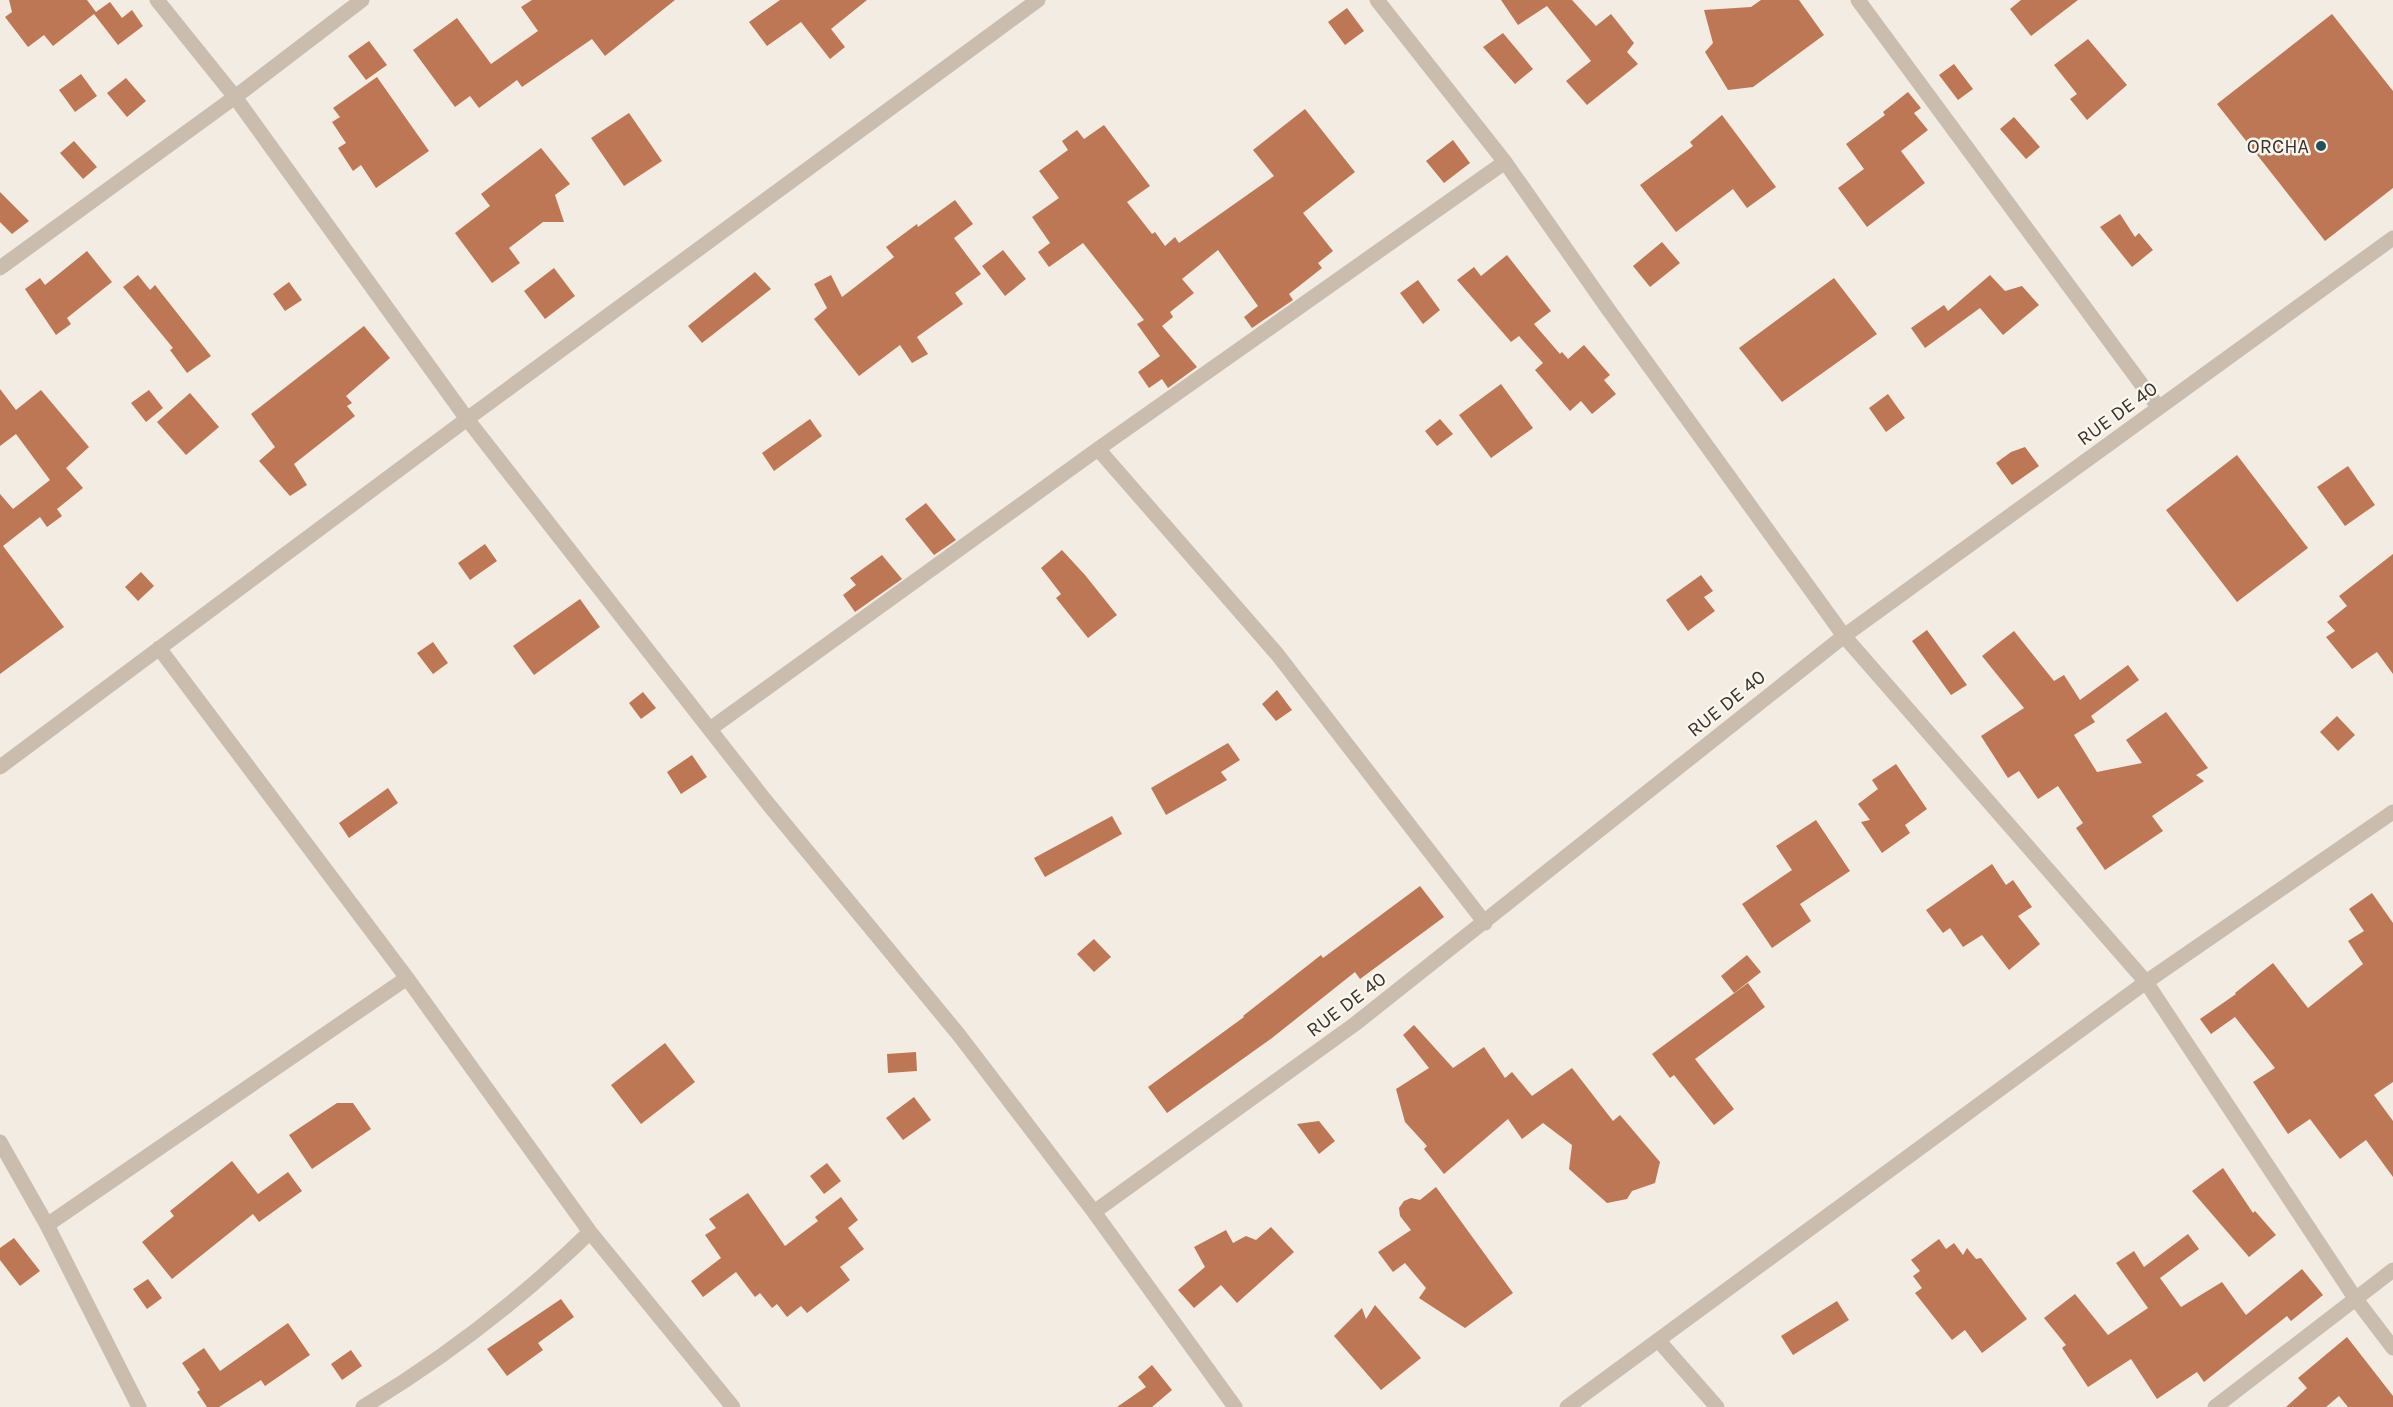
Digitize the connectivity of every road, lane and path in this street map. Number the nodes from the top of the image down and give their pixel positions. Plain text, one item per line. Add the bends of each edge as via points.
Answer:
1 (158, 0) edge
2 (362, 0) edge
3 (1038, 0) edge
4 (1377, 0) edge
5 (1858, 0) edge
6 (235, 97) junction
7 (1505, 162) junction
8 (2393, 238) edge
9 (0, 268) edge
10 (2159, 408) junction
11 (467, 419) junction
12 (1098, 449) junction
13 (1844, 636) junction
14 (159, 648) junction
15 (710, 729) junction
16 (0, 767) edge
17 (2393, 812) edge
18 (1485, 923) junction
19 (407, 978) junction
20 (2146, 982) junction
21 (0, 1142) edge
22 (1094, 1212) junction
23 (47, 1225) junction
24 (590, 1232) junction
25 (2393, 1270) edge
26 (2355, 1298) junction
27 (1659, 1340) junction
28 (2393, 1348) edge
29 (139, 1407) edge
30 (363, 1407) edge
31 (733, 1407) edge
32 (1235, 1407) edge
33 (1567, 1407) edge
34 (1717, 1407) edge
35 (2215, 1407) edge

1 - 6 street
2 - 6 street
3 - 11 street
4 - 7 street
5 - 10 street
6 - 9 street
6 - 11 street
7 - 12 street
7 - 13 street
8 - 10 street, RUE DE 40
10 - 13 street, RUE DE 40
11 - 14 street
11 - 15 street
12 - 15 street
12 - 18 street via 1277,654
13 - 18 street, RUE DE 40
13 - 20 street
14 - 16 street
14 - 19 street
15 - 22 street via 959,1035
17 - 20 street
18 - 22 street, RUE DE 40 via 1356,1024
19 - 23 street
19 - 24 street
20 - 26 street
20 - 27 street
21 - 23 street
22 - 32 street
23 - 29 street
24 - 30 street via 474,1334
24 - 31 street
25 - 26 street
26 - 28 street
26 - 35 street
27 - 33 street
27 - 34 street

